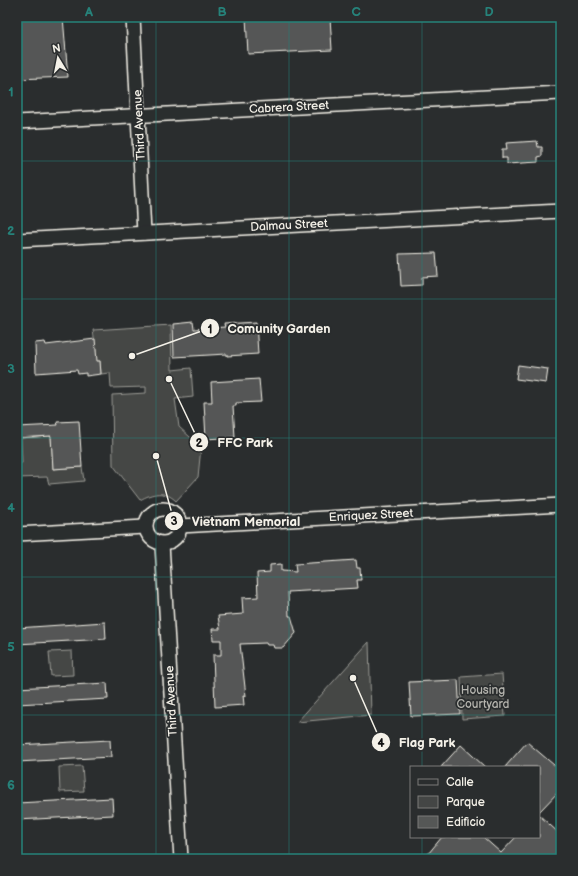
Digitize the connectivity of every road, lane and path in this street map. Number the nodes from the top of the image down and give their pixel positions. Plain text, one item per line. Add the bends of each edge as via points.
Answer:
1 (134, 17) edge
2 (561, 93) edge
3 (138, 116) junction
4 (17, 122) edge
5 (561, 211) edge
6 (144, 233) junction
7 (17, 240) edge
8 (561, 504) edge
9 (180, 526) junction
10 (145, 527) junction
11 (17, 534) edge
12 (162, 544) junction
13 (180, 859) edge

1 - 3 street, Third Avenue
2 - 3 street, Cabrera Street
3 - 4 street, Cabrera Street
3 - 6 street, Third Avenue
5 - 6 street, Dalmau Street
6 - 7 street, Dalmau Street
8 - 9 street, Enriquez Street
9 - 10 street via 177,516 168,509 162,509 152,512
9 - 12 street via 173,540
10 - 11 street
10 - 12 street via 149,537
12 - 13 street, Third Avenue

